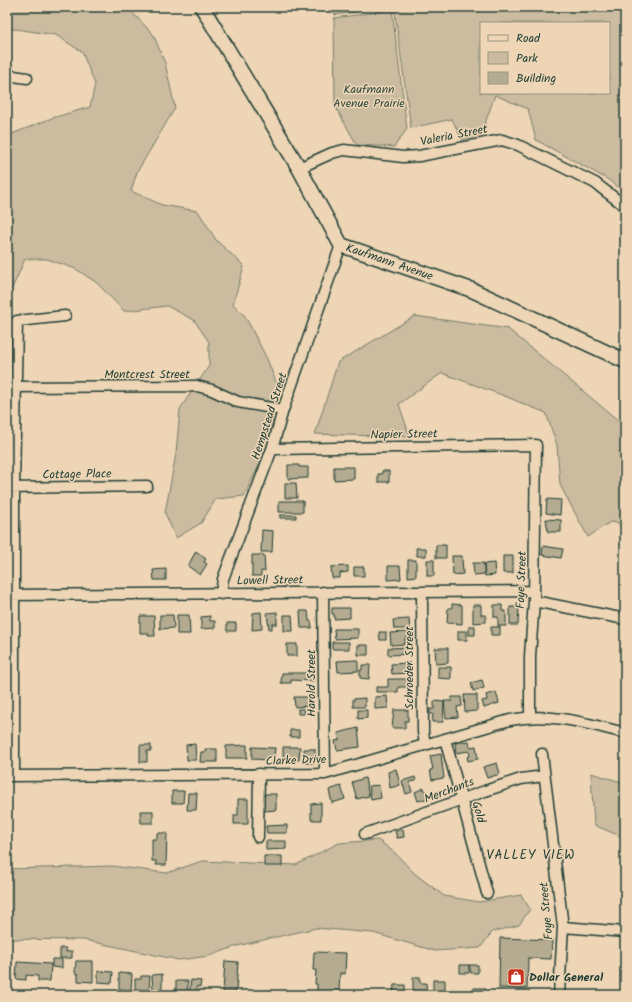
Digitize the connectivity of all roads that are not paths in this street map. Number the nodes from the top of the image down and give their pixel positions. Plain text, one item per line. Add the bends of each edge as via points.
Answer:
1 (202, 7) edge
2 (7, 76) edge
3 (27, 78) dead end
4 (299, 168) junction
5 (625, 206) edge
6 (341, 245) junction
7 (65, 316) dead end
8 (625, 361) edge
9 (11, 387) edge
10 (283, 410) junction
11 (536, 445) joint
12 (272, 450) junction
13 (147, 486) dead end
14 (11, 488) edge
15 (324, 592) junction
16 (422, 592) junction
17 (221, 594) junction
18 (11, 595) edge
19 (534, 596) junction
20 (625, 619) edge
21 (530, 716) junction
22 (625, 733) edge
23 (446, 739) junction
24 (425, 744) junction
25 (542, 754) dead end
26 (259, 774) junction
27 (325, 774) junction
28 (10, 776) edge
29 (544, 776) junction
30 (462, 800) junction
31 (365, 834) dead end
32 (258, 837) dead end
33 (487, 893) dead end
34 (563, 927) junction
35 (625, 932) edge
36 (559, 995) edge

1 - 4 main road, Kaufmann Avenue
2 - 3 street
4 - 5 street, Valeria Street via 344,150 403,157 419,156 502,140 518,144 596,183
4 - 6 main road, Kaufmann Avenue
6 - 8 main road, Kaufmann Avenue via 472,290
6 - 10 street, Hempstead Street
7 - 9 street via 17,321
9 - 10 street, Montcrest Street via 197,386 238,402
9 - 14 street
10 - 12 street, Hempstead Street
11 - 12 street, Napier Street
11 - 19 street, Foye Street
12 - 17 street, Hempstead Street via 223,580
13 - 14 street, Cottage Place
14 - 18 street
15 - 16 street, Lowell Street
15 - 17 street, Lowell Street
15 - 27 street, Harold Street
16 - 19 street, Lowell Street
16 - 24 street, Schroeder Street via 422,732
17 - 18 street, Lowell Street
18 - 28 street
19 - 20 street, Lowell Street
19 - 21 street, Foye Street
21 - 22 street, Clarke Drive via 567,719
21 - 23 street, Clarke Drive
23 - 24 street, Clarke Drive
23 - 30 street, Gold
24 - 27 street, Clarke Drive
25 - 29 street, Foye Street
26 - 27 street, Clarke Drive
26 - 28 street, Clarke Drive
26 - 32 street
29 - 30 street, Merchants via 521,779
29 - 34 street, Foye Street
30 - 31 street, Merchants
30 - 33 street, Gold
34 - 35 street
34 - 36 street, Foye Street

